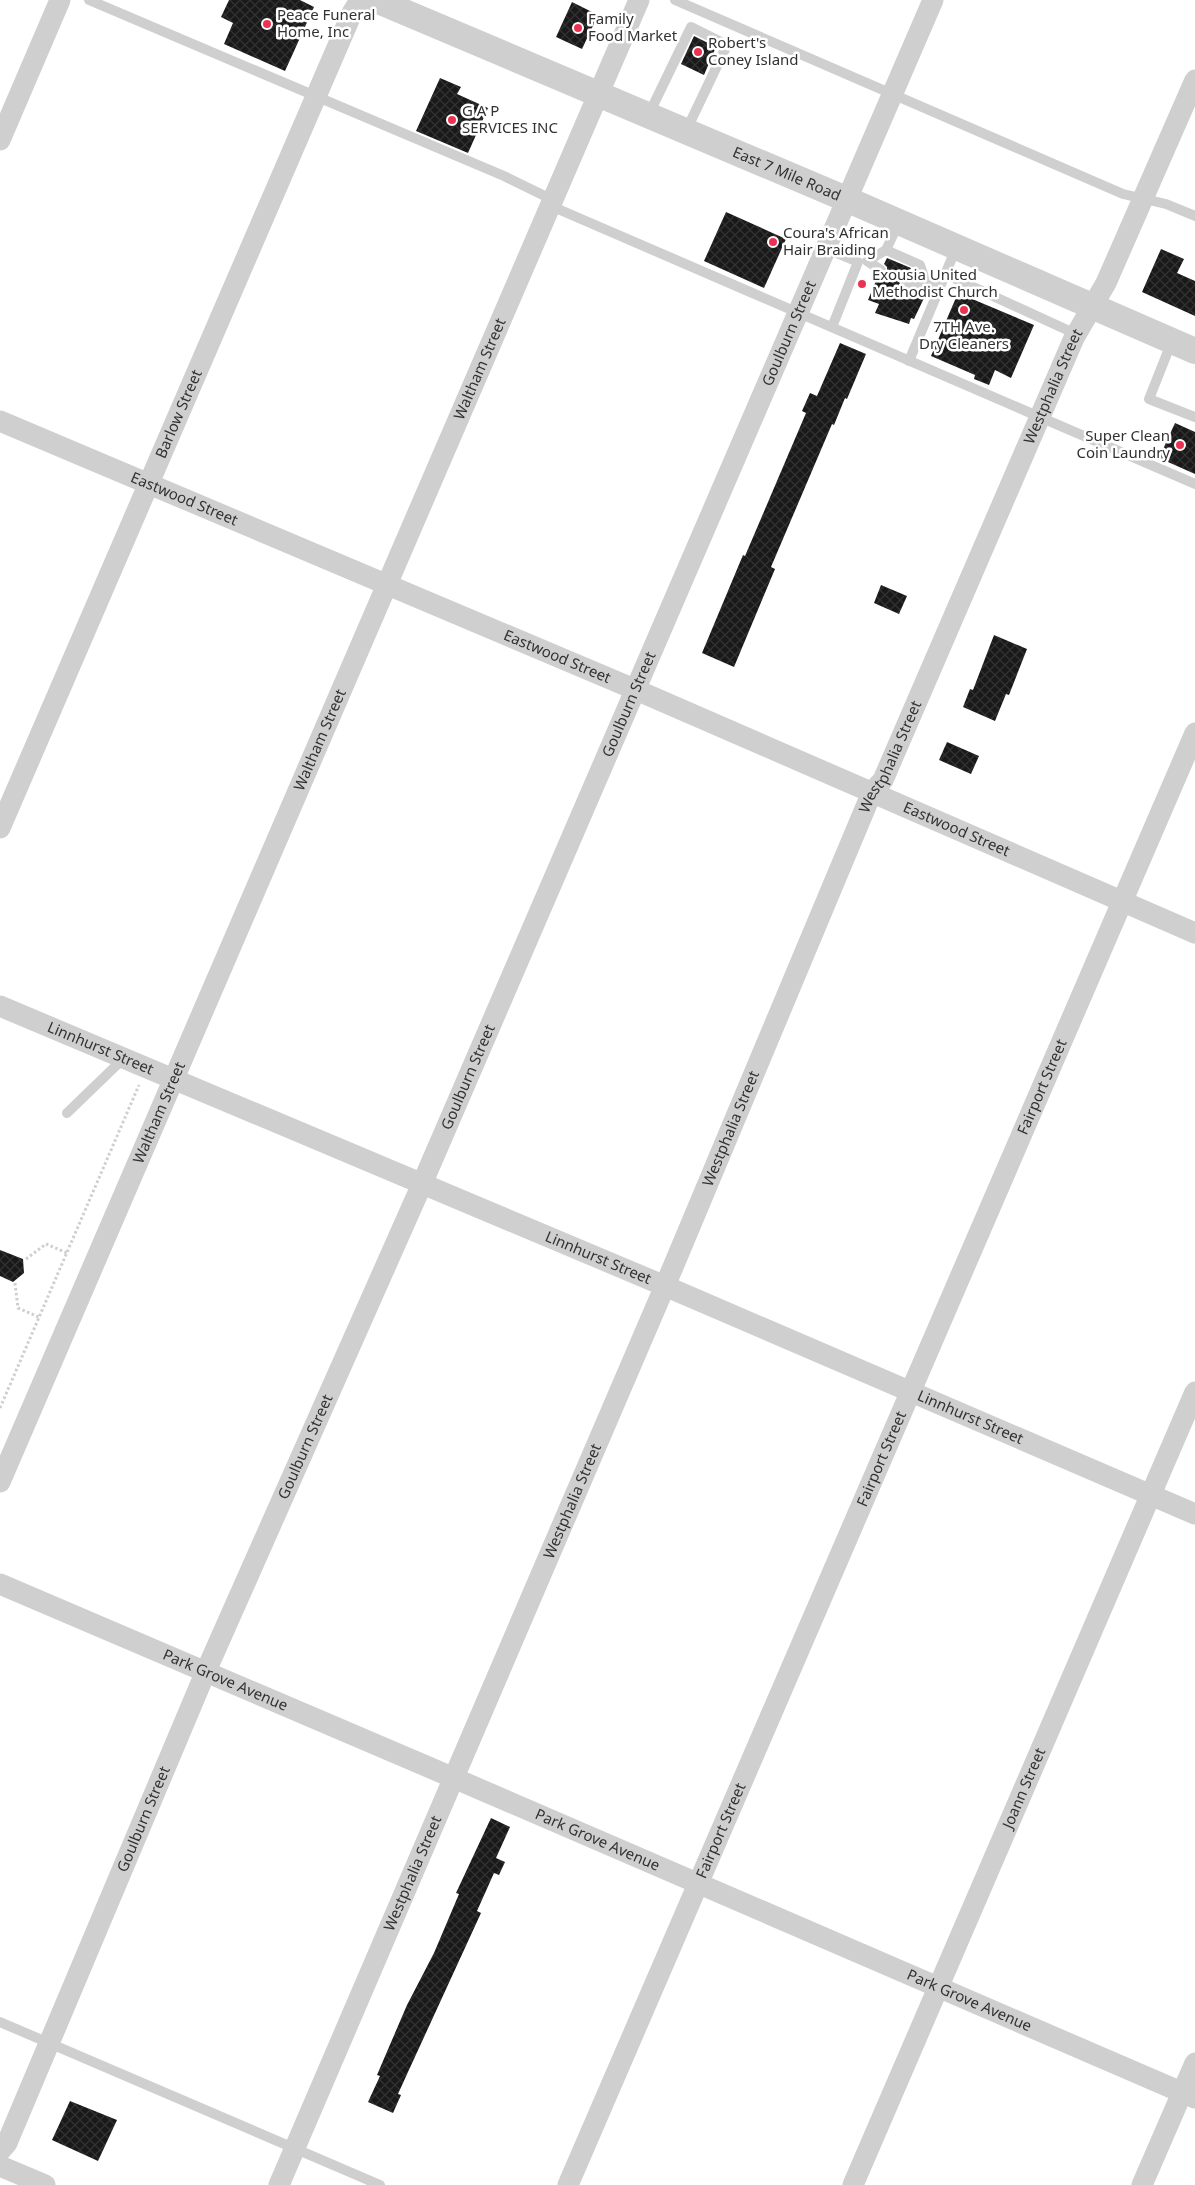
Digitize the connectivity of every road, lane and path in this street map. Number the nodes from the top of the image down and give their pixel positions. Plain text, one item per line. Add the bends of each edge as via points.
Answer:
1 (60, 0) edge
2 (89, 0) edge
3 (360, 0) edge
4 (376, 0) edge
5 (639, 0) edge
6 (675, 0) edge
7 (933, 0) edge
8 (1195, 80) edge
9 (892, 94) junction
10 (316, 95) junction
11 (598, 95) junction
12 (648, 116) junction
13 (686, 132) junction
14 (0, 140) edge
15 (846, 200) junction
16 (1143, 200) junction
17 (552, 203) junction
18 (1195, 216) edge
19 (899, 222) junction
20 (956, 247) junction
21 (825, 248) junction
22 (886, 250) junction
23 (863, 262) junction
24 (881, 270) dead end
25 (945, 274) junction
26 (925, 280) junction
27 (905, 281) dead end
28 (940, 287) junction
29 (1094, 307) junction
30 (798, 312) junction
31 (832, 327) junction
32 (1076, 334) junction
33 (1184, 346) edge
34 (909, 361) junction
35 (1195, 417) edge
36 (1040, 418) junction
37 (0, 421) edge
38 (1195, 484) edge
39 (148, 485) junction
40 (387, 586) junction
41 (634, 689) junction
42 (1195, 734) edge
43 (872, 792) junction
44 (0, 828) edge
45 (1123, 901) junction
46 (1195, 933) edge
47 (0, 1006) edge
48 (124, 1058) junction
49 (150, 1069) junction
50 (174, 1079) junction
51 (67, 1113) dead end
52 (422, 1184) junction
53 (67, 1253) junction
54 (26, 1259) dead end
55 (15, 1283) dead end
56 (665, 1286) junction
57 (39, 1317) junction
58 (1195, 1392) edge
59 (911, 1393) junction
60 (0, 1408) edge
61 (0, 1482) edge
62 (1151, 1495) junction
63 (1195, 1514) edge
64 (0, 1584) edge
65 (206, 1671) junction
66 (454, 1778) junction
67 (698, 1884) junction
68 (938, 1988) junction
69 (0, 2022) edge
70 (49, 2043) junction
71 (1195, 2063) edge
72 (1189, 2095) edge
73 (295, 2148) junction
74 (0, 2151) edge
75 (0, 2166) edge
76 (45, 2185) edge
77 (279, 2185) edge
78 (380, 2185) edge
79 (568, 2185) edge
80 (853, 2185) edge
81 (1142, 2185) edge

1 - 14 street
2 - 10 lane
3 - 10 street, Barlow Street
4 - 11 street, East 7 Mile Road
5 - 11 street, Waltham Street
6 - 9 lane
7 - 9 street, Goulburn Street
8 - 16 street, Westphalia Street
9 - 15 street, Goulburn Street
9 - 16 lane
10 - 17 lane via 504,176
10 - 39 street, Barlow Street
11 - 12 street, East 7 Mile Road
11 - 17 street, Waltham Street
12 - 13 street, East 7 Mile Road
12 - 13 lane via 690,27 727,45
13 - 15 street, East 7 Mile Road
15 - 19 street, East 7 Mile Road
15 - 21 street, Goulburn Street
16 - 18 lane via 1166,204
16 - 29 street, Westphalia Street
17 - 30 lane
17 - 40 street, Waltham Street
19 - 20 street, East 7 Mile Road
19 - 22 lane
20 - 25 lane
20 - 29 street, East 7 Mile Road
21 - 23 lane
21 - 30 street, Goulburn Street
22 - 23 lane
22 - 26 lane via 920,265
23 - 24 lane
23 - 31 lane
25 - 28 lane
25 - 32 lane
26 - 27 lane via 914,285
26 - 28 lane
28 - 34 lane
29 - 32 street, Westphalia Street
29 - 33 street, East 7 Mile Road
30 - 31 lane
30 - 41 street, Goulburn Street
31 - 34 lane
32 - 36 street, Westphalia Street
33 - 35 lane via 1149,399
34 - 36 lane
36 - 38 lane
36 - 43 street, Westphalia Street via 883,780
37 - 39 street, Eastwood Street
39 - 40 street, Eastwood Street
39 - 44 street, Barlow Street
40 - 41 street, Eastwood Street
40 - 50 street, Waltham Street
41 - 43 street, Eastwood Street
41 - 52 street, Goulburn Street
42 - 45 street, Fairport Street
43 - 45 street, Eastwood Street
43 - 56 street, Westphalia Street
45 - 46 street, Eastwood Street
45 - 59 street, Fairport Street
47 - 48 street, Linnhurst Street
48 - 49 street, Linnhurst Street
48 - 51 lane
49 - 50 street, Linnhurst Street
49 - 53 path via 140,1082
50 - 52 street, Linnhurst Street
50 - 61 street, Waltham Street
52 - 56 street, Linnhurst Street
52 - 65 street, Goulburn Street
53 - 54 path via 46,1244
53 - 57 path
55 - 57 path via 18,1308
56 - 59 street, Linnhurst Street
56 - 66 street, Westphalia Street
57 - 60 path
58 - 62 street, Joann Street
59 - 62 street, Linnhurst Street
59 - 67 street, Fairport Street
62 - 63 street, Linnhurst Street
62 - 68 street, Joann Street
64 - 65 street, Park Grove Avenue
65 - 66 street, Park Grove Avenue
65 - 70 street, Goulburn Street
66 - 67 street, Park Grove Avenue
66 - 73 street, Westphalia Street
67 - 68 street, Park Grove Avenue
67 - 79 street, Fairport Street
68 - 72 street, Park Grove Avenue
68 - 80 street, Joann Street
69 - 70 lane
70 - 73 lane
70 - 74 street, Goulburn Street via 7,2143
71 - 72 street
72 - 81 street
73 - 77 street, Westphalia Street
73 - 78 lane
75 - 76 street

